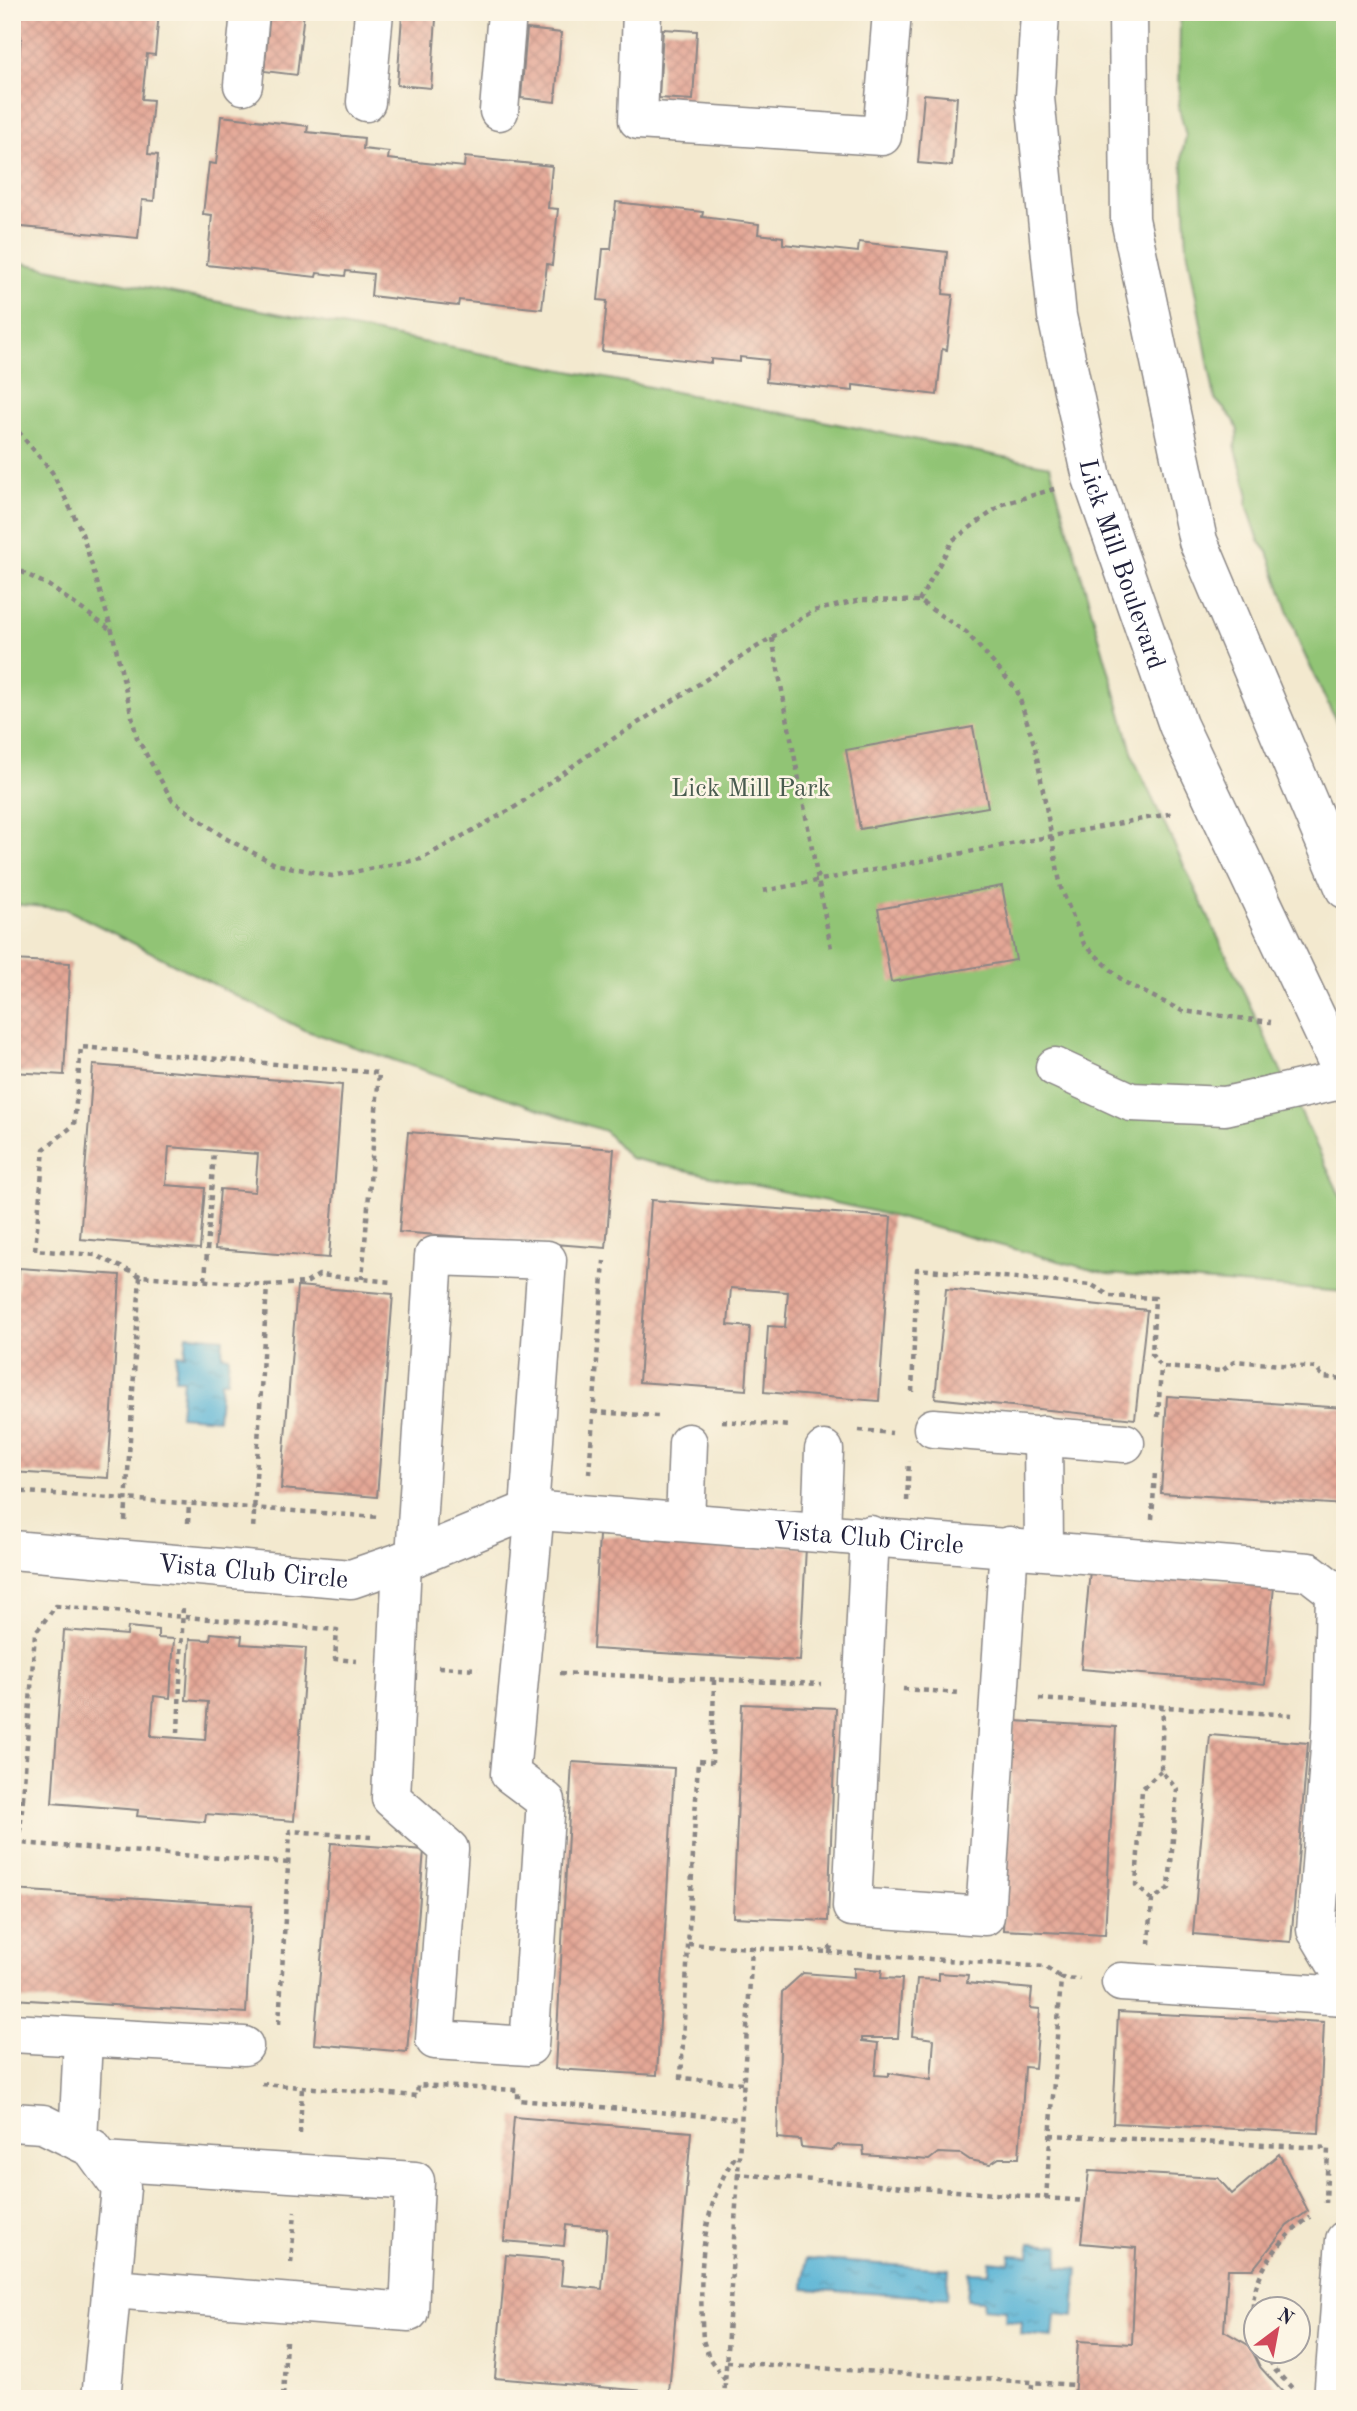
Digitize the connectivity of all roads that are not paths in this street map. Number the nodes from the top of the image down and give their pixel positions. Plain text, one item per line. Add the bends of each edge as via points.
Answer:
1 (250, 12) edge
2 (374, 12) edge
3 (507, 12) edge
4 (642, 12) edge
5 (891, 12) edge
6 (1040, 12) edge
7 (1128, 12) edge
8 (243, 85) dead end
9 (366, 102) dead end
10 (499, 111) dead end
11 (1345, 889) edge
12 (1055, 1067) dead end
13 (1345, 1079) edge
14 (689, 1427) road end
15 (912, 1428) road end
16 (826, 1435) road end
17 (1043, 1435) junction
18 (1125, 1443) dead end
19 (532, 1510) junction
20 (685, 1521) junction
21 (821, 1532) junction
22 (888, 1536) junction
23 (1026, 1548) junction
24 (12, 1550) edge
25 (409, 1559) junction
26 (1336, 1721) edge
27 (1345, 1979) edge
28 (1134, 1983) road end
29 (1345, 1996) edge
30 (12, 2033) edge
31 (83, 2039) junction
32 (244, 2046) road end
33 (12, 2122) edge
34 (90, 2151) junction
35 (1344, 2261) edge
36 (112, 2289) junction
37 (1340, 2358) edge
38 (1315, 2396) edge
39 (101, 2399) edge

1 - 8 street
2 - 9 street
3 - 10 street
4 - 5 street via 638,120 882,136
6 - 13 street, Lick Mill Boulevard via 1035,98 1057,316 1092,478 1178,725
7 - 11 street via 1130,219 1198,541
12 - 13 street via 1131,1102 1144,1103 1225,1106
14 - 20 street
15 - 17 street
16 - 21 street
17 - 18 street
17 - 23 street
19 - 20 street, Vista Club Circle
19 - 25 street, Vista Club Circle
19 - 25 street via 547,1260 434,1256 417,1520
19 - 25 street via 510,1774 546,1801 529,2046 435,2040 449,1849 391,1798 397,1664
20 - 21 street, Vista Club Circle
21 - 22 street, Vista Club Circle
22 - 23 street, Vista Club Circle
22 - 23 street via 863,1686 852,1907 985,1916 999,1696
23 - 26 street, Vista Club Circle via 1310,1572 1335,1592
24 - 25 street, Vista Club Circle via 351,1579
26 - 27 street, Vista Club Circle via 1316,1930
28 - 29 street
30 - 31 street
31 - 32 street
31 - 34 street
33 - 34 street via 43,2124
34 - 36 street via 121,2188
34 - 36 street via 297,2174 415,2181 409,2312
35 - 37 street
36 - 39 street
37 - 38 street

